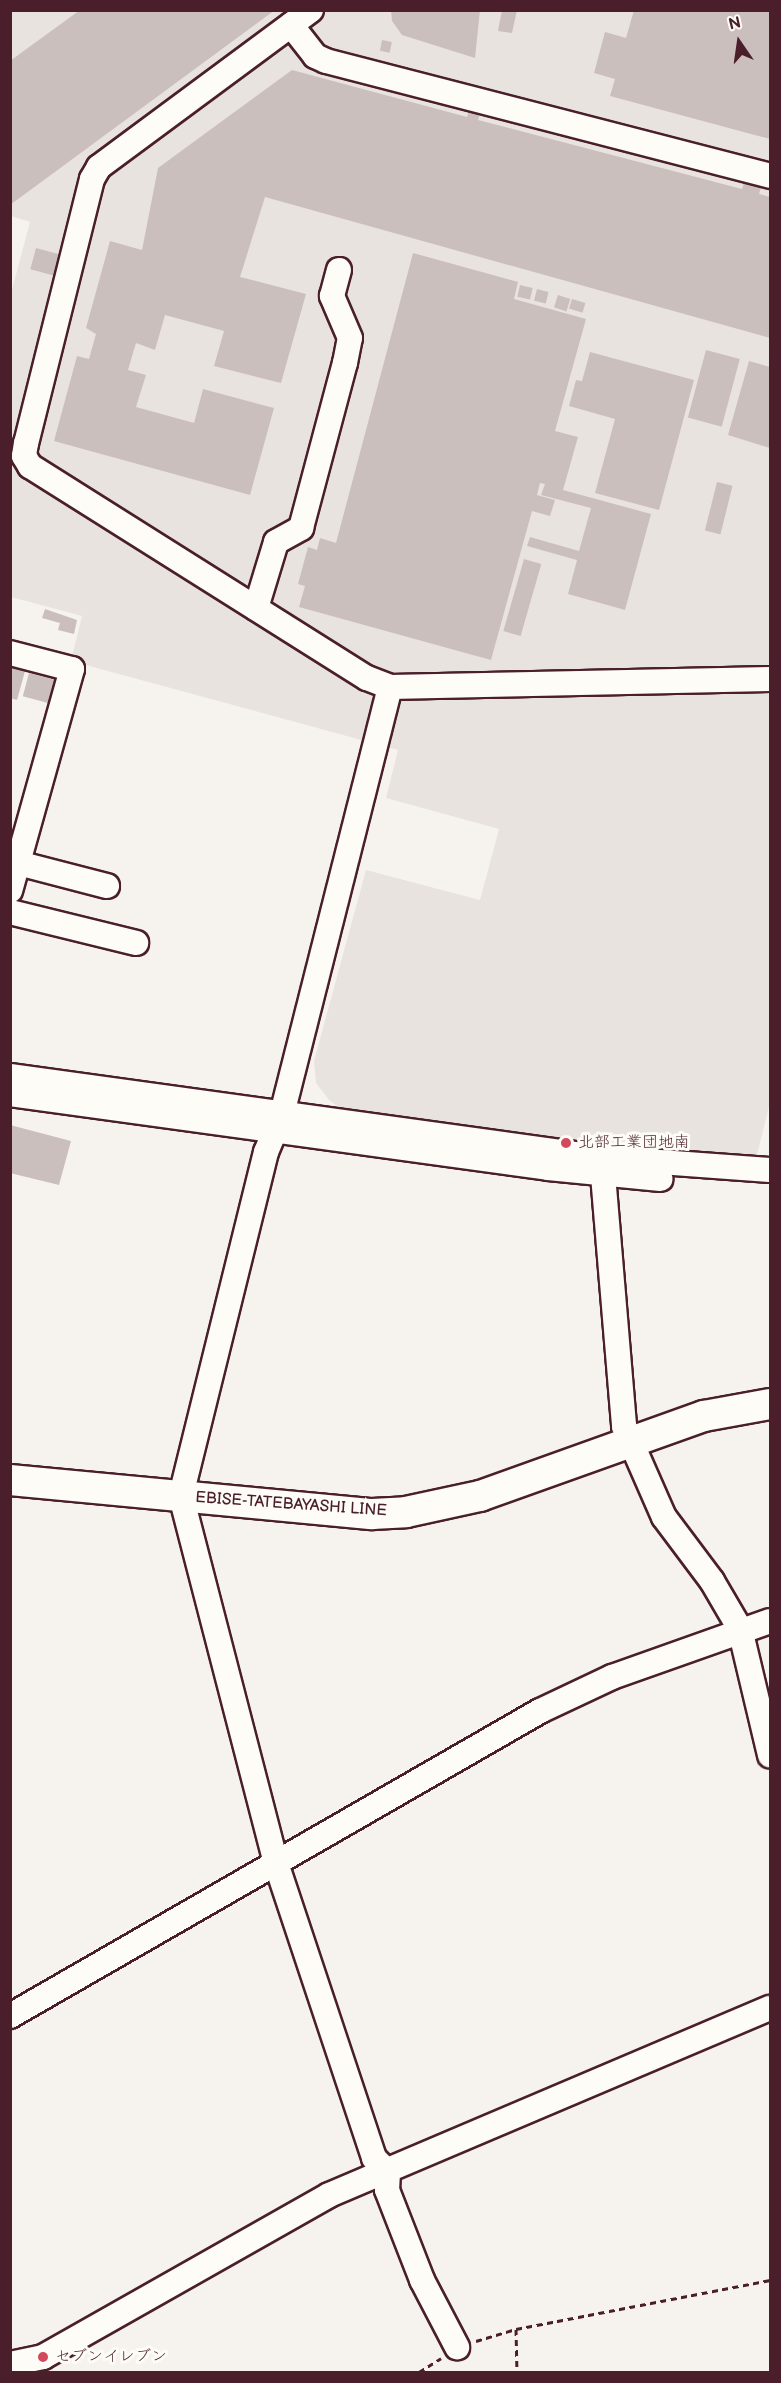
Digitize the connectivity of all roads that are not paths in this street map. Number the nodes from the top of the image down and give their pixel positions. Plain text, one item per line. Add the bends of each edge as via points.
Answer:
1 (311, 10) edge
2 (291, 25) junction
3 (771, 176) edge
4 (339, 270) dead end
5 (256, 608) junction
6 (10, 653) edge
7 (771, 679) edge
8 (390, 687) junction
9 (18, 863) junction
10 (107, 886) dead end
11 (10, 891) edge
12 (10, 912) edge
13 (136, 943) dead end
14 (10, 1076) edge
15 (10, 1094) edge
16 (279, 1123) junction
17 (604, 1166) junction
18 (771, 1170) edge
19 (771, 1187) edge
20 (771, 1404) edge
21 (629, 1442) junction
22 (10, 1480) edge
23 (181, 1496) junction
24 (771, 1622) edge
25 (740, 1629) junction
26 (771, 1755) edge
27 (277, 1866) junction
28 (771, 2008) edge
29 (10, 2016) edge
30 (388, 2172) junction
31 (457, 2347) road end
32 (10, 2364) edge

1 - 2 street
2 - 3 street via 315,56 326,61
2 - 5 street via 99,167 92,178 24,456 30,466 109,518
4 - 5 street via 332,296 350,338 345,363 301,528 276,542
5 - 8 street via 367,678
6 - 9 street via 72,669
7 - 8 street
8 - 16 street
9 - 10 street
9 - 11 street
12 - 13 street
14 - 16 street
15 - 16 street
16 - 17 street
16 - 23 street via 266,1152
17 - 18 street
17 - 19 street
17 - 21 street
20 - 21 main road, EBISE-TATEBAYASHI LINE via 704,1416
21 - 23 main road, EBISE-TATEBAYASHI LINE via 480,1496 406,1512 372,1514
21 - 25 street via 664,1517 712,1581
22 - 23 main road, EBISE-TATEBAYASHI LINE
23 - 27 street
24 - 25 street
25 - 26 street
25 - 27 street via 612,1677 540,1712
27 - 29 street via 199,1904 140,1944
27 - 30 street via 374,2158
28 - 30 street
30 - 31 street via 387,2190 418,2270
30 - 32 street via 329,2194 273,2224 43,2357

